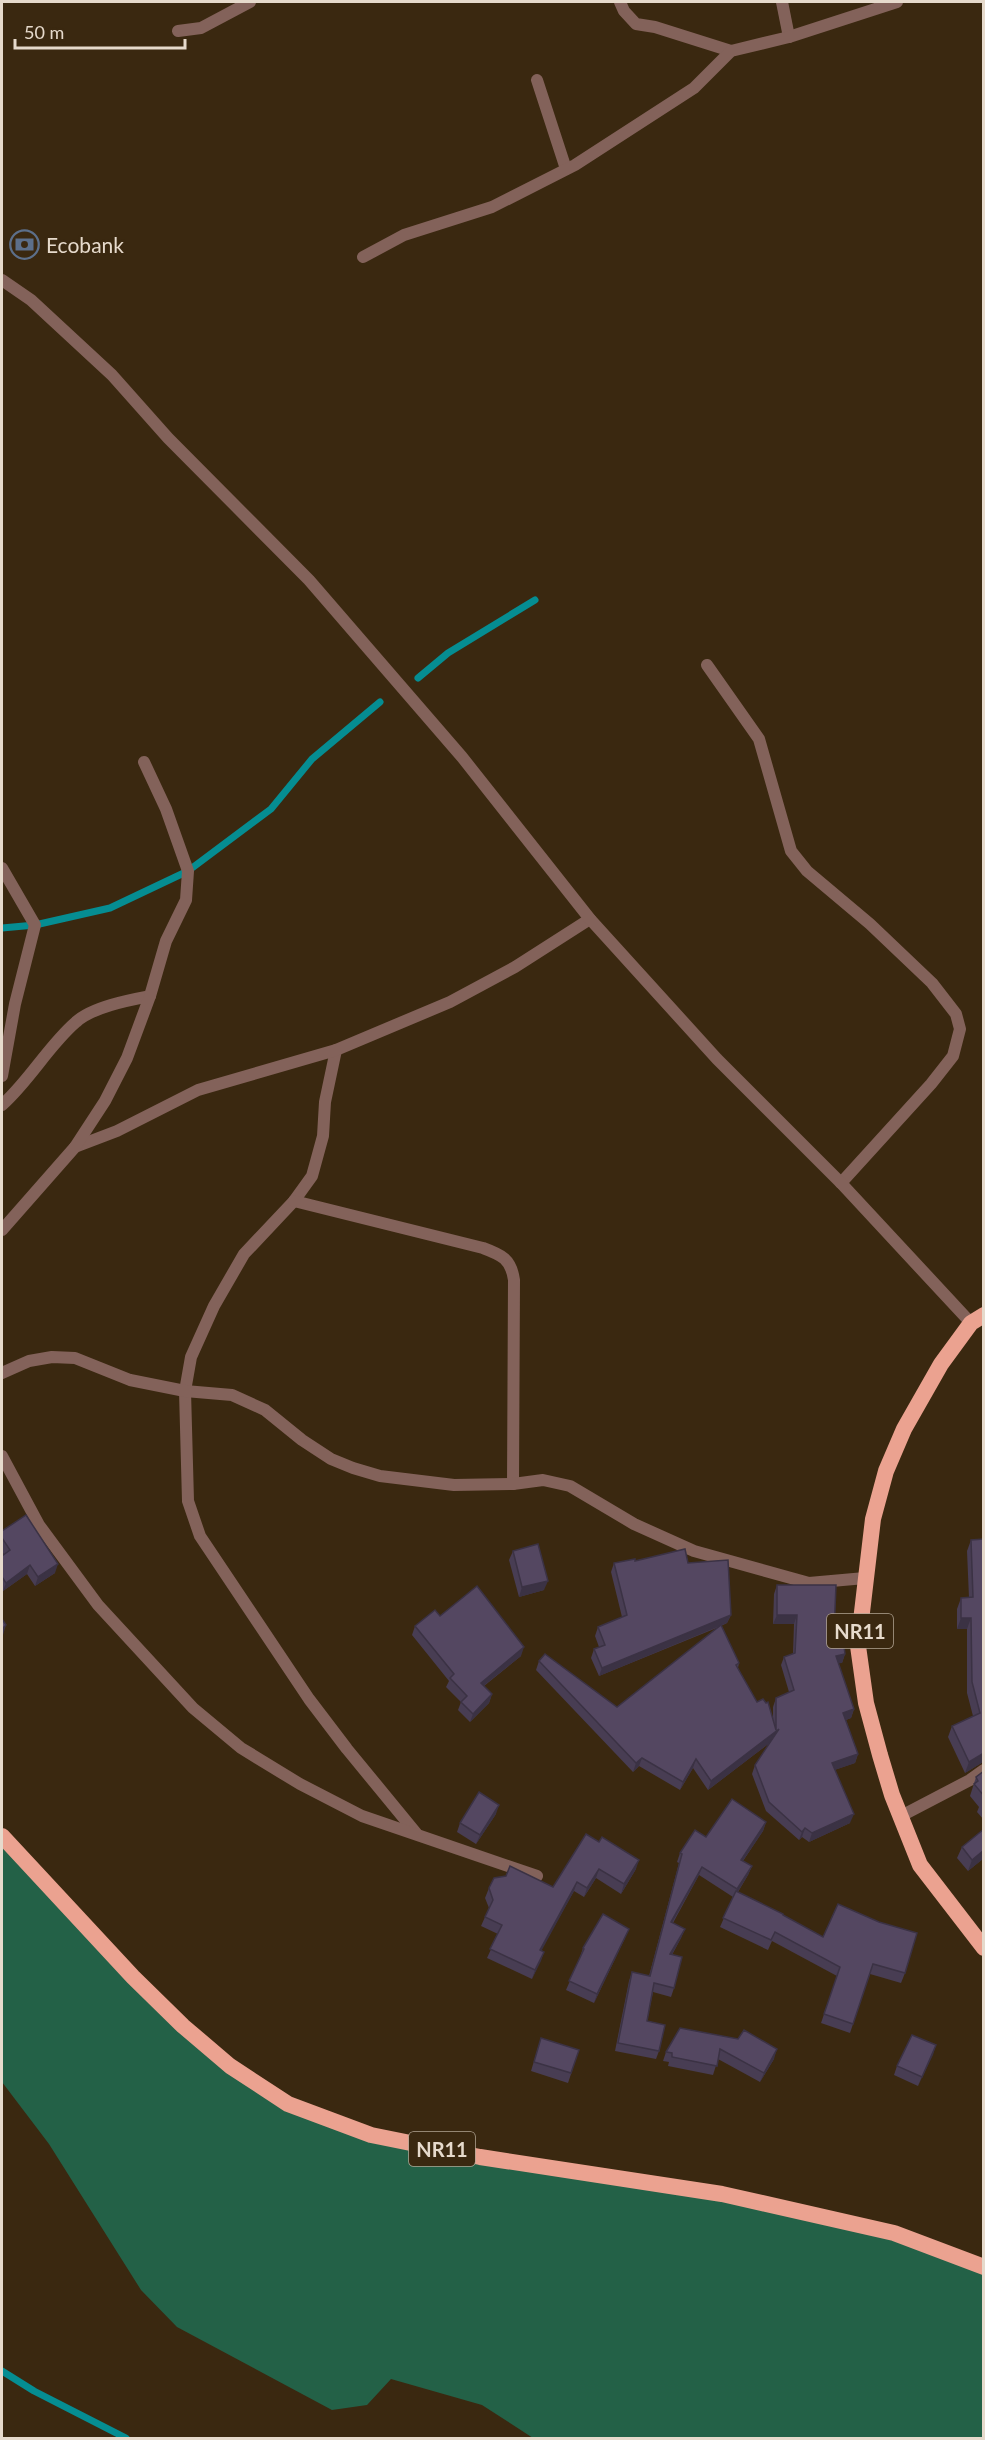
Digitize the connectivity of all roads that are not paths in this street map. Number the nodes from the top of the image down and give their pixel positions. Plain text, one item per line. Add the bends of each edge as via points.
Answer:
1 (250, 2) edge
2 (620, 2) edge
3 (783, 2) edge
4 (897, 2) edge
5 (178, 31) dead end
6 (789, 37) junction
7 (731, 51) junction
8 (537, 80) dead end
9 (566, 169) junction
10 (363, 257) dead end
11 (2, 280) edge
12 (707, 665) dead end
13 (144, 762) dead end
14 (2, 868) edge
15 (590, 919) junction
16 (150, 996) junction
17 (336, 1050) junction
18 (2, 1076) edge
19 (2, 1105) edge
20 (75, 1148) junction
21 (841, 1183) junction
22 (294, 1201) junction
23 (2, 1230) edge
24 (977, 1319) edge
25 (2, 1373) edge
26 (185, 1391) junction
27 (2, 1456) edge
28 (513, 1484) junction
29 (865, 1578) junction
30 (984, 1770) edge
31 (901, 1816) junction
32 (416, 1833) junction
33 (2, 1836) edge
34 (537, 1876) edge
35 (984, 1948) edge
36 (984, 2267) edge

1 - 5 street via 201,28
2 - 7 street via 636,24
3 - 6 street
4 - 6 street
6 - 7 street
7 - 9 street via 694,88
8 - 9 street
9 - 10 street via 492,207 404,235
11 - 15 street via 31,300 112,375 168,438 309,580 462,757
12 - 21 street via 759,739 791,851 807,872 932,983 956,1014 960,1029 953,1056
13 - 16 street via 188,871 186,900 166,941
14 - 18 street via 35,925
15 - 17 street via 515,968 450,1002
15 - 21 street via 717,1059
16 - 19 street via 115,1003 77,1020
16 - 20 street via 122,1067
17 - 20 street via 198,1090
17 - 22 street via 325,1102 323,1136 312,1176
20 - 23 street
21 - 24 street
22 - 26 street via 244,1254 191,1357
22 - 28 street via 483,1248 503,1255 512,1266
24 - 29 highway, NR11 via 941,1364 886,1472 873,1519
25 - 26 street via 29,1361 75,1358 130,1380
26 - 28 street via 232,1395 265,1410 331,1459 371,1473 454,1485
26 - 32 street via 188,1501 200,1536 309,1699
27 - 32 street via 39,1525 98,1605 193,1708 241,1748 300,1784 362,1816
28 - 29 street via 543,1480 570,1486 634,1524 694,1551 809,1583
29 - 31 highway, NR11 via 858,1646 866,1703
30 - 31 street
31 - 35 highway, NR11 via 920,1865
32 - 34 street
33 - 36 highway, NR11 via 183,2026 230,2066 288,2104 371,2134 480,2157 722,2194 894,2233

